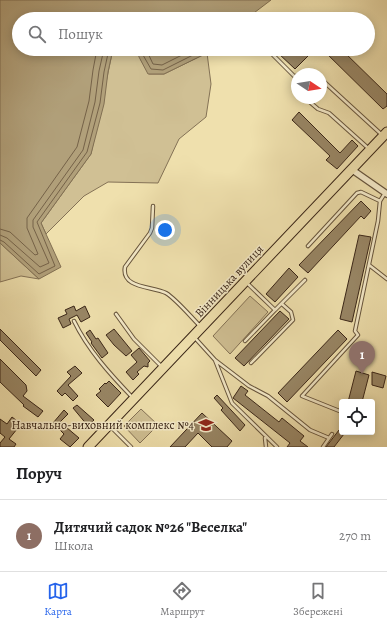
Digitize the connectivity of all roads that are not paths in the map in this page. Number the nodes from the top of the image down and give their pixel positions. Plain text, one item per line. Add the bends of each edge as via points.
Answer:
1 (274, 56) edge
2 (291, 73) edge
3 (327, 84) edge
4 (312, 104) edge
5 (385, 134) edge
6 (369, 150) junction
7 (351, 169) junction
8 (386, 194) edge
9 (380, 201) junction
10 (153, 206) dead end
11 (308, 246) dead end
12 (369, 264) junction
13 (387, 279) edge
14 (305, 280) dead end
15 (246, 281) junction
16 (282, 304) junction
17 (275, 310) junction
18 (116, 314) dead end
19 (74, 321) dead end
20 (202, 328) junction
21 (193, 336) junction
22 (246, 341) dead end
23 (215, 360) junction
24 (251, 363) dead end
25 (163, 368) junction
26 (133, 399) junction
27 (339, 411) edge
28 (109, 425) junction
29 (332, 434) dead end
30 (265, 437) junction
31 (329, 438) junction
32 (88, 447) edge
33 (131, 447) edge
34 (266, 447) edge
35 (276, 447) edge
36 (323, 447) edge

1 - 2 lane
3 - 5 lane
4 - 6 lane via 329,113
5 - 6 main road, Вінницька вулиця
6 - 7 main road, Вінницька вулиця
7 - 8 street
7 - 15 main road, Вінницька вулиця
8 - 9 lane
9 - 11 lane via 361,192 357,193
9 - 12 lane
10 - 20 lane via 152,228 125,267 126,277 141,286 166,293
12 - 13 lane
12 - 27 lane via 355,332 358,335 302,396
14 - 16 lane
15 - 17 lane
15 - 20 main road, Вінницька вулиця
16 - 17 lane
16 - 24 lane via 291,312 293,320
17 - 22 lane
18 - 25 lane via 134,339
19 - 26 lane via 84,341
20 - 21 main road, Вінницька вулиця
21 - 23 lane
21 - 25 main road, Вінницька вулиця
23 - 30 lane via 232,403
23 - 31 lane via 249,386 268,396 310,430
25 - 26 main road, Вінницька вулиця
26 - 28 main road, Вінницька вулиця
28 - 32 main road, Вінницька вулиця
28 - 33 lane
29 - 31 lane
30 - 34 lane
30 - 35 lane
31 - 36 lane

